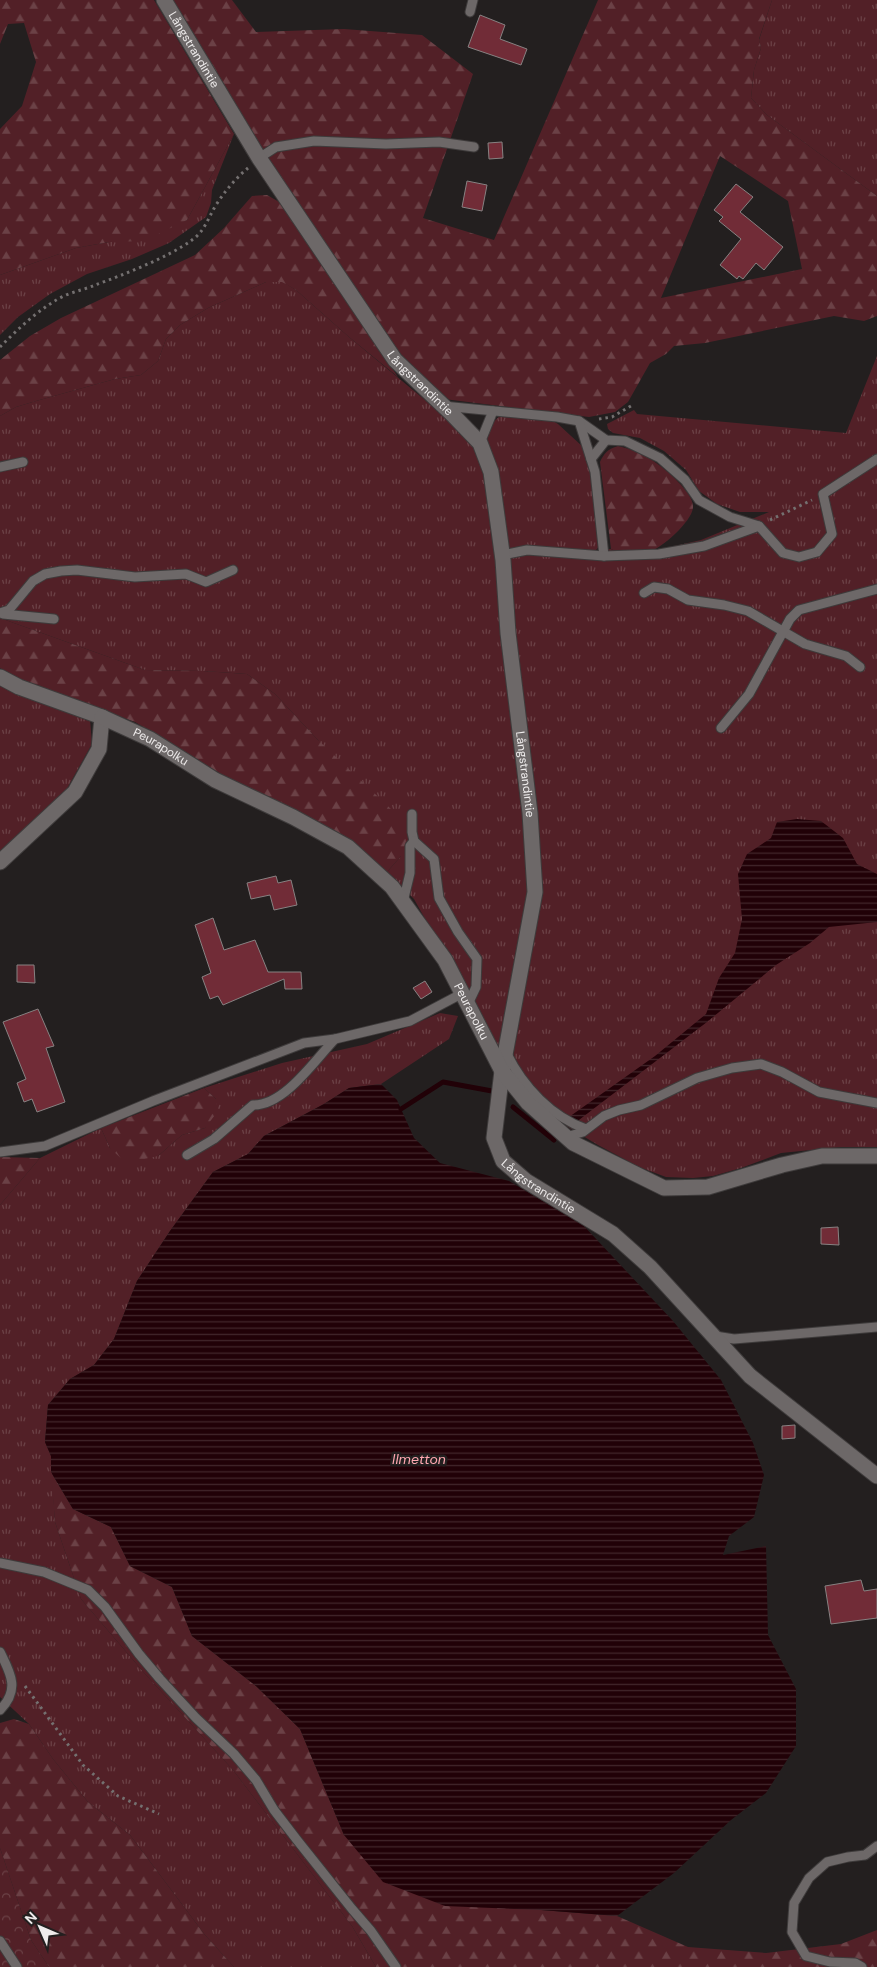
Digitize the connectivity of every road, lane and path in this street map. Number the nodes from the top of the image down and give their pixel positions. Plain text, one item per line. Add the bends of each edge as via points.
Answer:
1 (164, 0) edge
2 (473, 0) edge
3 (470, 12) dead end
4 (474, 147) dead end
5 (258, 158) junction
6 (0, 347) edge
7 (443, 406) junction
8 (631, 406) dead end
9 (493, 411) junction
10 (578, 421) junction
11 (606, 440) junction
12 (480, 444) junction
13 (591, 459) junction
14 (877, 459) edge
15 (24, 462) dead end
16 (0, 467) edge
17 (823, 494) junction
18 (759, 526) junction
19 (502, 555) junction
20 (604, 556) junction
21 (233, 570) dead end
22 (877, 589) edge
23 (644, 593) dead end
24 (0, 614) edge
25 (54, 618) dead end
26 (784, 632) junction
27 (860, 667) dead end
28 (0, 677) edge
29 (102, 718) junction
30 (721, 728) dead end
31 (412, 814) dead end
32 (414, 841) junction
33 (0, 862) edge
34 (403, 902) junction
35 (465, 999) junction
36 (335, 1038) junction
37 (506, 1052) junction
38 (502, 1071) junction
39 (877, 1103) edge
40 (586, 1129) junction
41 (566, 1137) junction
42 (0, 1152) edge
43 (187, 1155) dead end
44 (877, 1156) edge
45 (877, 1327) edge
46 (712, 1336) junction
47 (877, 1476) edge
48 (0, 1563) edge
49 (0, 1652) edge
50 (24, 1684) dead end
51 (0, 1710) edge
52 (159, 1814) dead end
53 (877, 1846) edge
54 (0, 1941) edge
55 (17, 1967) edge
56 (396, 1967) edge
57 (862, 1967) edge

1 - 5 street, Långstrandintie
2 - 3 lane
4 - 5 lane via 439,142 314,141 276,147
5 - 6 path via 234,179 205,227 193,240 65,296 44,309
5 - 7 street, Långstrandintie via 395,360
7 - 9 lane
7 - 12 street, Långstrandintie
8 - 10 path via 612,417
9 - 10 lane
9 - 12 lane
10 - 11 lane
10 - 13 lane
11 - 13 lane
11 - 18 lane via 625,441 660,458 685,480 699,500
12 - 19 street, Långstrandintie via 491,472
13 - 20 lane
14 - 17 lane
15 - 16 lane
17 - 18 path
17 - 18 lane via 832,534 817,552 800,556 783,553
18 - 20 lane via 704,546 658,554
19 - 20 lane via 527,550
19 - 37 street, Långstrandintie via 530,814 535,892
21 - 24 lane via 206,582 186,574 126,576 77,570 45,574 28,585 9,610
22 - 26 lane via 799,610
23 - 26 lane via 654,587 668,589 688,600 748,611
24 - 25 lane
26 - 27 lane via 805,644 846,656
26 - 30 lane via 749,694
28 - 29 street, Peurapolku
29 - 33 street via 99,749 75,792
29 - 34 street, Peurapolku via 150,739 215,780 348,847 392,887
31 - 32 lane
32 - 34 lane via 410,846 410,873
32 - 35 lane via 434,859 439,898 477,959 476,988
34 - 35 street, Peurapolku via 445,960
35 - 36 lane via 410,1021
35 - 38 street, Peurapolku
36 - 42 lane via 304,1043 45,1146
36 - 43 lane via 292,1086 274,1100 253,1105 214,1139
37 - 38 street, Långstrandintie
37 - 40 lane via 537,1097 559,1117
38 - 41 street, Peurapolku via 528,1103
38 - 46 street, Långstrandintie via 494,1138 503,1161 526,1181 613,1234 650,1267
39 - 40 lane via 819,1092 761,1064 697,1078 641,1104 604,1116
40 - 41 lane
41 - 44 street, Peurapolku via 664,1188 708,1187 822,1156
45 - 46 lane via 734,1339
46 - 47 street, Långstrandintie via 769,1393
48 - 56 lane via 44,1572 88,1590 105,1607 138,1654 256,1780 296,1840 371,1930
49 - 51 lane via 11,1676 12,1690
50 - 52 path via 83,1765 118,1796
53 - 57 lane via 865,1855 827,1862 809,1878 794,1903 792,1932 806,1956 830,1962 855,1963
54 - 55 lane

